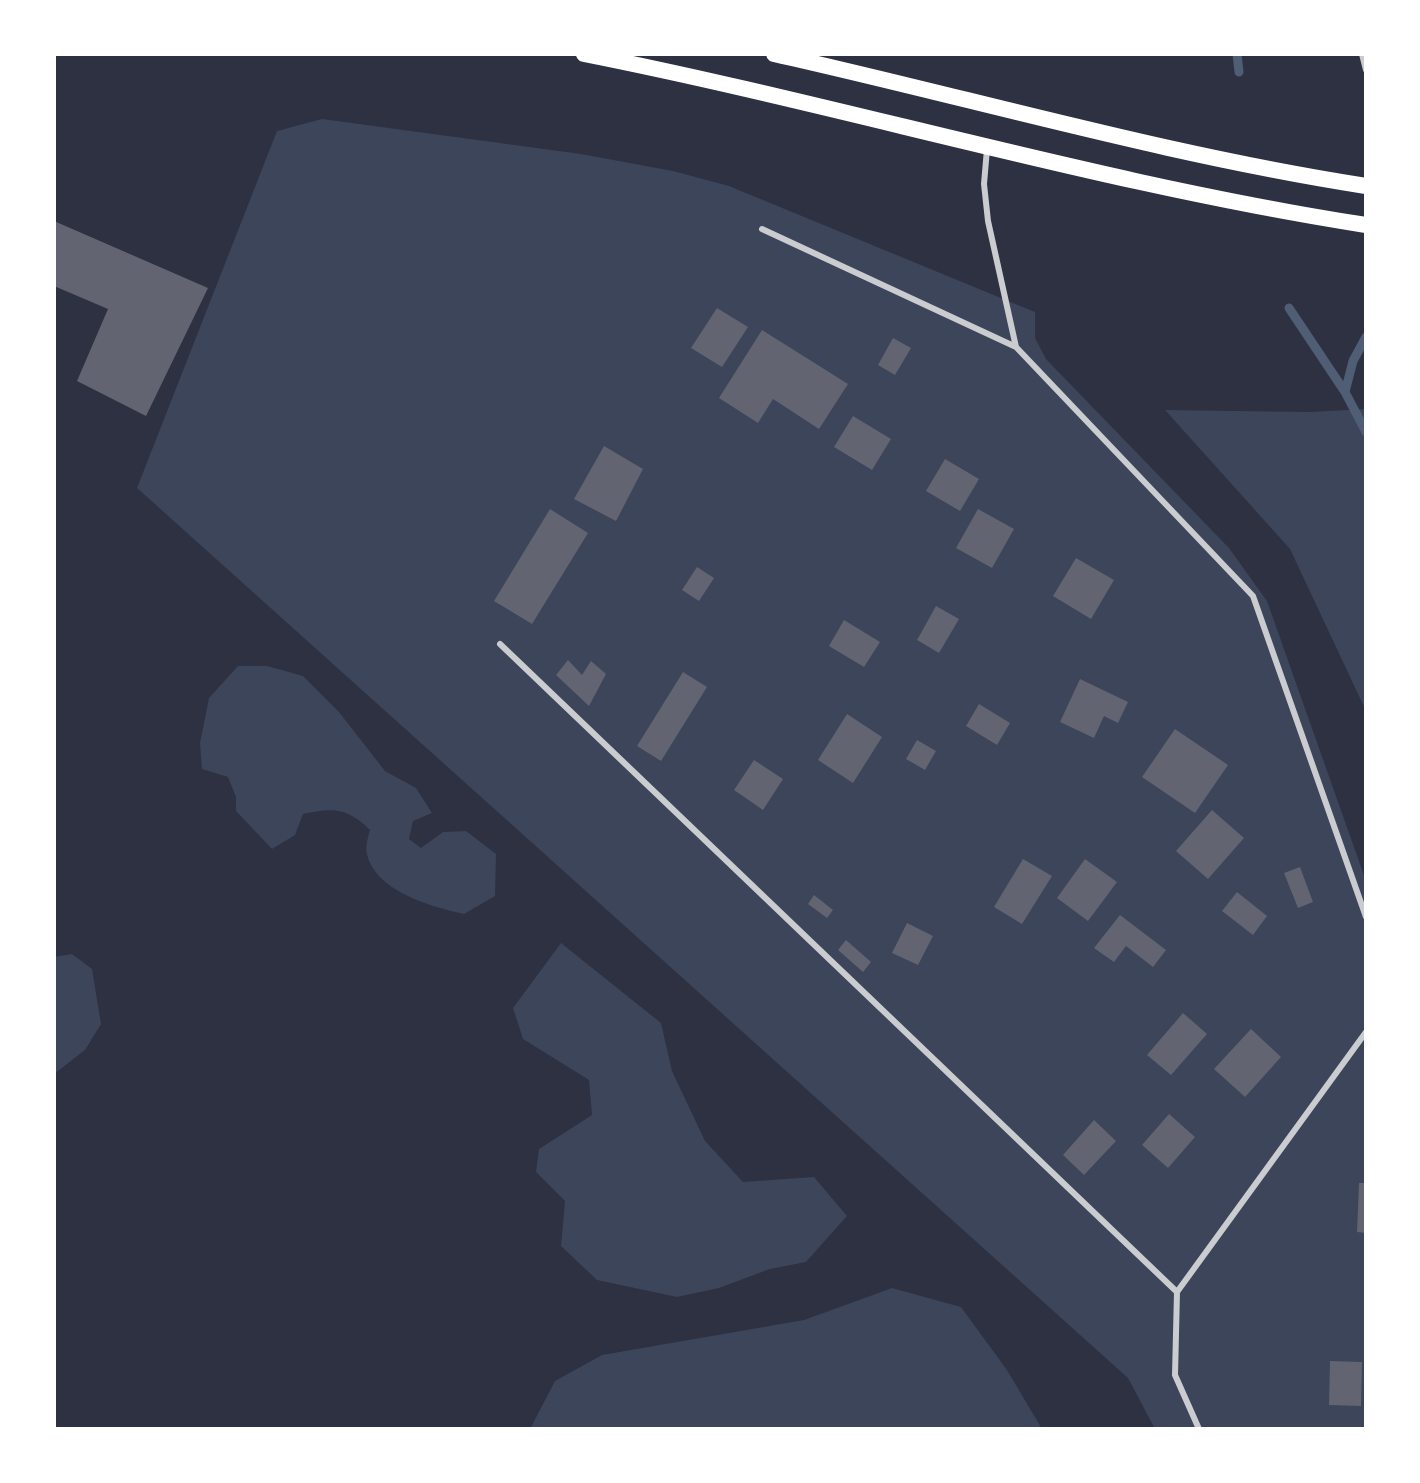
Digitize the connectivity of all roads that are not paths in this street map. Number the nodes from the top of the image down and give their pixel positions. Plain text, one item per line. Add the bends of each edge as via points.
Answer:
1 (584, 54) edge
2 (774, 54) edge
3 (1362, 54) edge
4 (1366, 70) edge
5 (987, 146) junction
6 (1366, 186) edge
7 (1366, 225) edge
8 (762, 229) dead end
9 (1016, 347) junction
10 (500, 644) dead end
11 (1366, 917) edge
12 (1366, 1032) edge
13 (1177, 1292) junction
14 (1199, 1429) edge

1 - 5 main road via 773,93
2 - 6 main road via 1186,153
3 - 4 lane
5 - 7 main road via 1219,200
5 - 9 lane via 988,221
8 - 9 lane
9 - 11 lane via 1253,596
10 - 13 lane
12 - 13 lane
13 - 14 lane via 1175,1375

